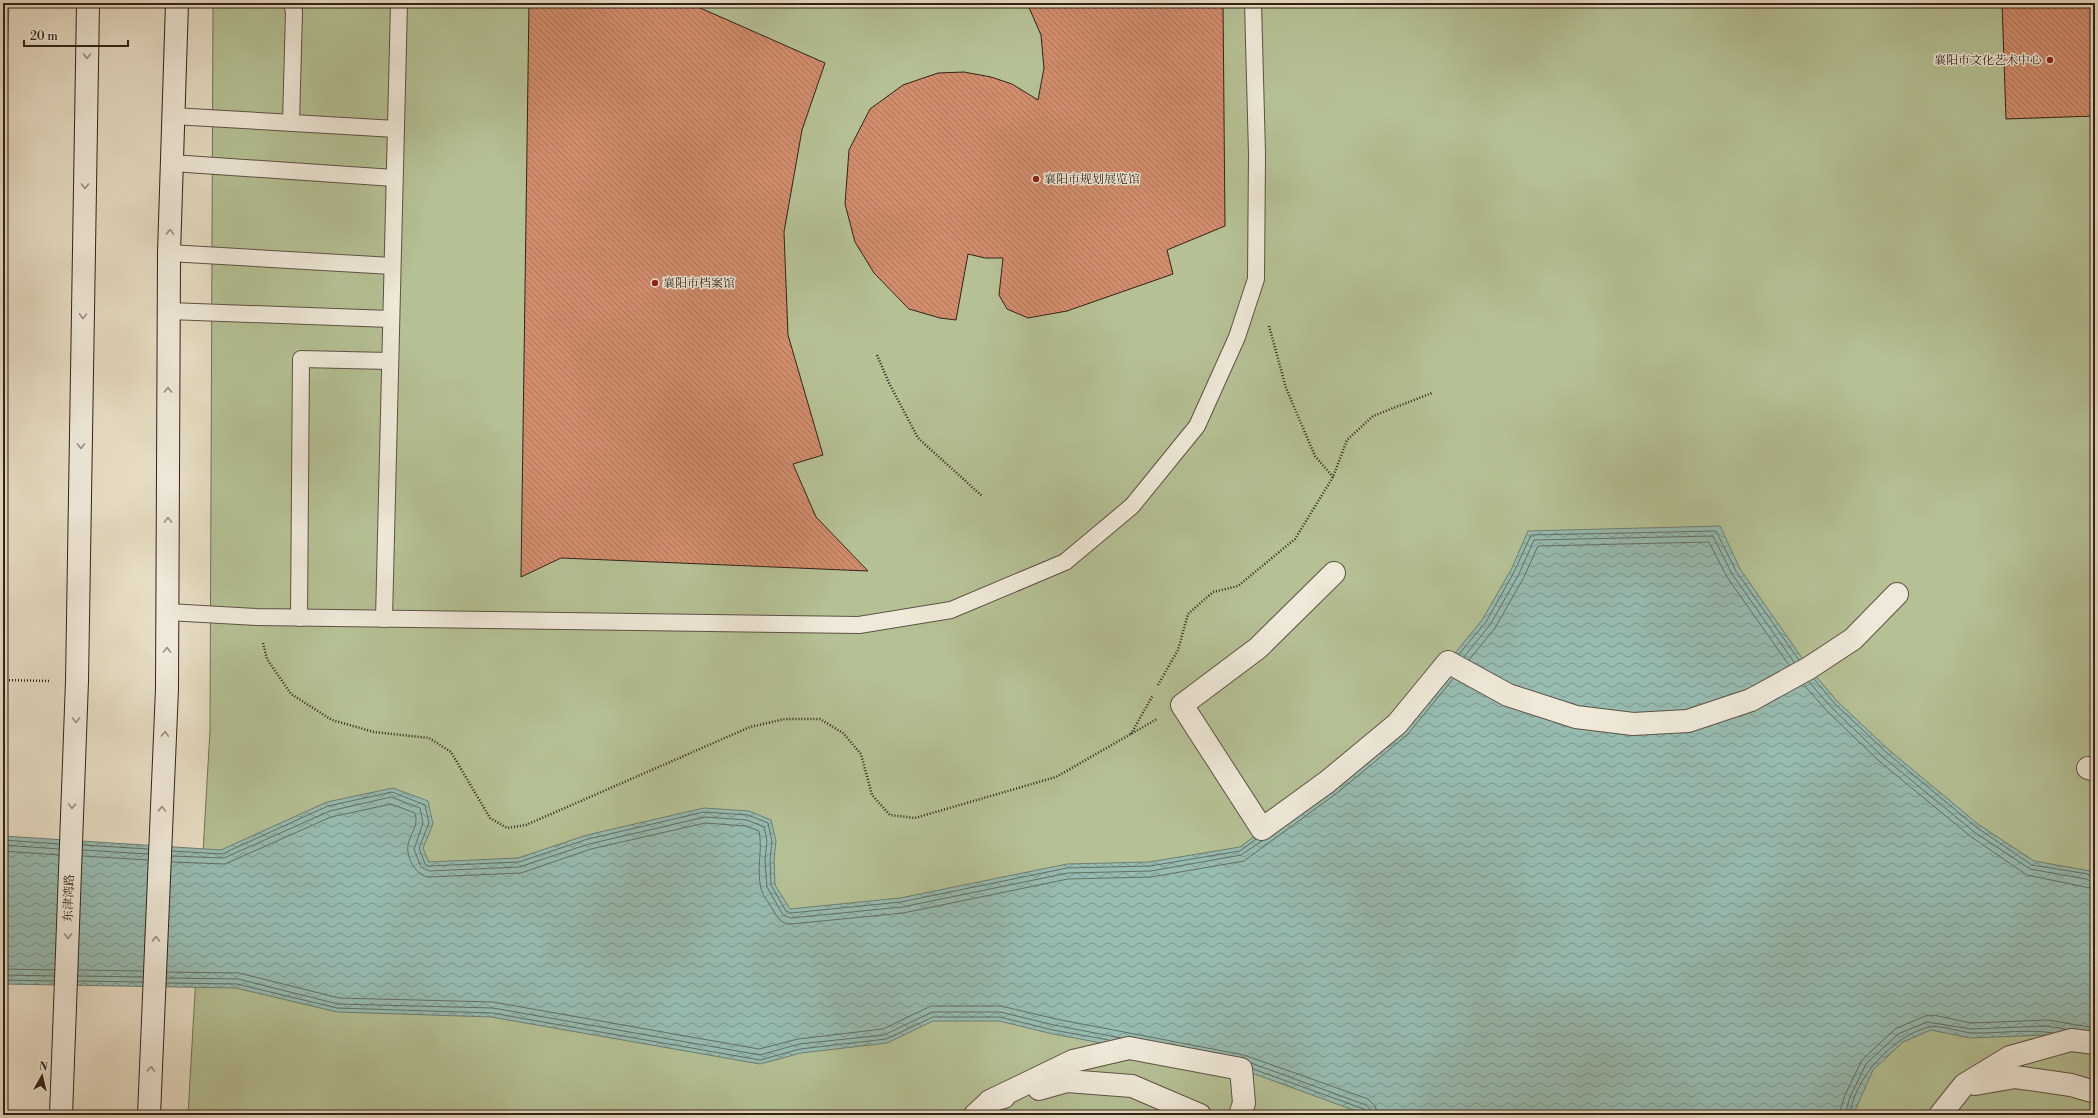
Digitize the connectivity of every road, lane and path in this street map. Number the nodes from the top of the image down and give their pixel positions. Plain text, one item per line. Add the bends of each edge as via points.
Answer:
1 (88, 3) edge
2 (177, 3) edge
3 (292, 3) edge
4 (399, 3) edge
5 (1253, 3) edge
6 (173, 116) junction
7 (291, 123) junction
8 (396, 130) junction
9 (172, 162) junction
10 (394, 178) junction
11 (169, 253) junction
12 (392, 266) junction
13 (169, 311) junction
14 (390, 319) junction
15 (1268, 322) dead end
16 (877, 355) dead end
17 (389, 361) junction
18 (1432, 393) dead end
19 (1333, 477) junction
20 (982, 496) dead end
21 (1334, 573) dead end
22 (1897, 594) dead end
23 (168, 612) junction
24 (257, 617) junction
25 (299, 618) junction
26 (384, 619) junction
27 (3, 680) edge
28 (77, 681) junction
29 (1182, 705) junction
30 (2090, 723) dead end
31 (2095, 724) edge
32 (1131, 735) junction
33 (2095, 1043) edge
34 (1964, 1085) junction
35 (2095, 1092) edge
36 (982, 1108) edge
37 (61, 1110) edge
38 (150, 1112) edge
39 (1200, 1115) edge
40 (1240, 1115) edge
41 (1940, 1115) edge

1 -> 28 main road, 东津湾路
2 - 6 main road
3 - 7 lane via 294,12
4 - 8 lane
5 - 26 lane via 1257,154 1256,279 1237,337 1197,426 1132,506 1066,562 951,610 859,624
6 - 7 lane
6 - 9 main road
7 - 8 lane
8 - 10 lane
9 - 10 lane
11 -> 9 main road
10 - 12 lane
11 - 12 lane
11 - 13 main road
12 - 14 lane
13 - 14 lane
23 -> 13 main road
14 - 17 lane
15 - 19 path via 1286,388 1315,456
16 - 20 path via 918,438
17 - 25 lane via 301,359
17 - 26 lane
18 - 19 path via 1373,416 1347,440
19 - 32 path via 1295,540 1238,586 1213,592 1188,614 1178,650
21 - 29 main road via 1258,648
22 - 29 main road via 1853,639 1810,668 1751,700 1688,721 1633,724 1576,717 1508,695 1448,662 1397,724 1328,782 1262,829
23 - 24 lane
38 -> 23 main road
24 - 25 lane
24 - 32 path via 267,659 292,694 332,720 374,732 429,738 451,752 490,818 507,828 526,825 750,727 785,719 820,719 844,733 861,754 872,795 890,815 915,818 1056,777
25 - 26 lane
27 - 28 path
28 -> 37 main road, 东津湾路
29 - 32 path
30 - 31 path
33 - 34 main road via 2071,1040 2010,1057
34 - 35 main road via 2015,1078
34 - 41 main road
36 - 39 main road via 1067,1081 1132,1086
36 - 40 main road via 1073,1061 1129,1048 1240,1069 1244,1103

